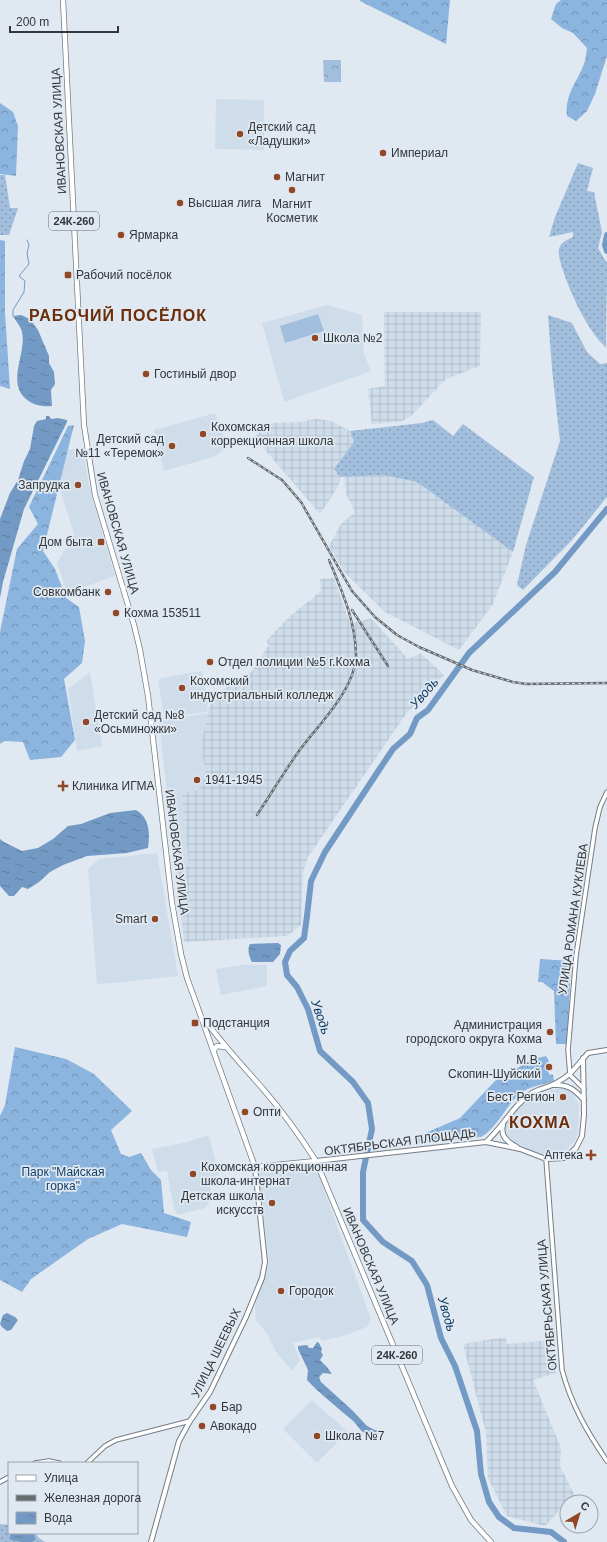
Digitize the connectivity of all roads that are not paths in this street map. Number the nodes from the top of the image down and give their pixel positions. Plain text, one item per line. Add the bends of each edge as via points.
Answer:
1 (63, 0) edge
2 (607, 792) edge
3 (201, 1016) junction
4 (225, 1047) junction
5 (607, 1050) edge
6 (213, 1051) junction
7 (583, 1058) junction
8 (570, 1075) junction
9 (552, 1085) junction
10 (584, 1089) junction
11 (584, 1101) junction
12 (505, 1121) junction
13 (486, 1142) junction
14 (520, 1149) junction
15 (546, 1159) junction
16 (316, 1161) junction
17 (255, 1167) junction
18 (190, 1421) junction
19 (607, 1461) edge
20 (42, 1462) edge
21 (54, 1462) edge
22 (88, 1462) edge
23 (151, 1542) edge
24 (491, 1542) edge

1 - 3 main road, ИВАНОВСКАЯ УЛИЦА / 24К-260 via 84,432 95,495 140,650 174,910 187,978
2 - 8 street, УЛИЦА РОМАНА КУКЛЕВА via 600,807 596,828 576,956 568,1050
3 - 4 main road, ИВАНОВСКАЯ УЛИЦА / 24К-260
3 - 6 main road, ИВАНОВСКАЯ УЛИЦА
4 - 6 main road via 217,1046
4 - 16 main road, ИВАНОВСКАЯ УЛИЦА / 24К-260 via 277,1106
5 - 7 main road via 588,1053
6 - 17 main road, ИВАНОВСКАЯ УЛИЦА
7 - 8 main road
7 - 10 main road
8 - 9 main road
8 - 10 street
9 - 11 main road via 563,1084 570,1087
9 - 12 main road via 533,1092 520,1102
10 - 11 main road
11 - 15 main road via 582,1136 576,1148 564,1158
12 - 13 main road
12 - 14 main road via 503,1136
13 - 14 main road, ОКТЯБРЬСКАЯ ПЛОЩАДЬ
13 - 16 main road, ОКТЯБРЬСКАЯ ПЛОЩАДЬ
14 - 15 main road
15 - 19 street, ОКТЯБРЬСКАЯ УЛИЦА via 562,1370 568,1393
16 - 17 main road
16 - 24 main road, ИВАНОВСКАЯ УЛИЦА / 24К-260 via 452,1486 471,1520
17 - 18 main road, УЛИЦА ШЕЕВЫХ via 265,1262 262,1278 215,1382
18 - 22 street via 116,1440 105,1446
18 - 23 main road, УЛИЦА ШЕЕВЫХ via 179,1441
20 - 21 street

